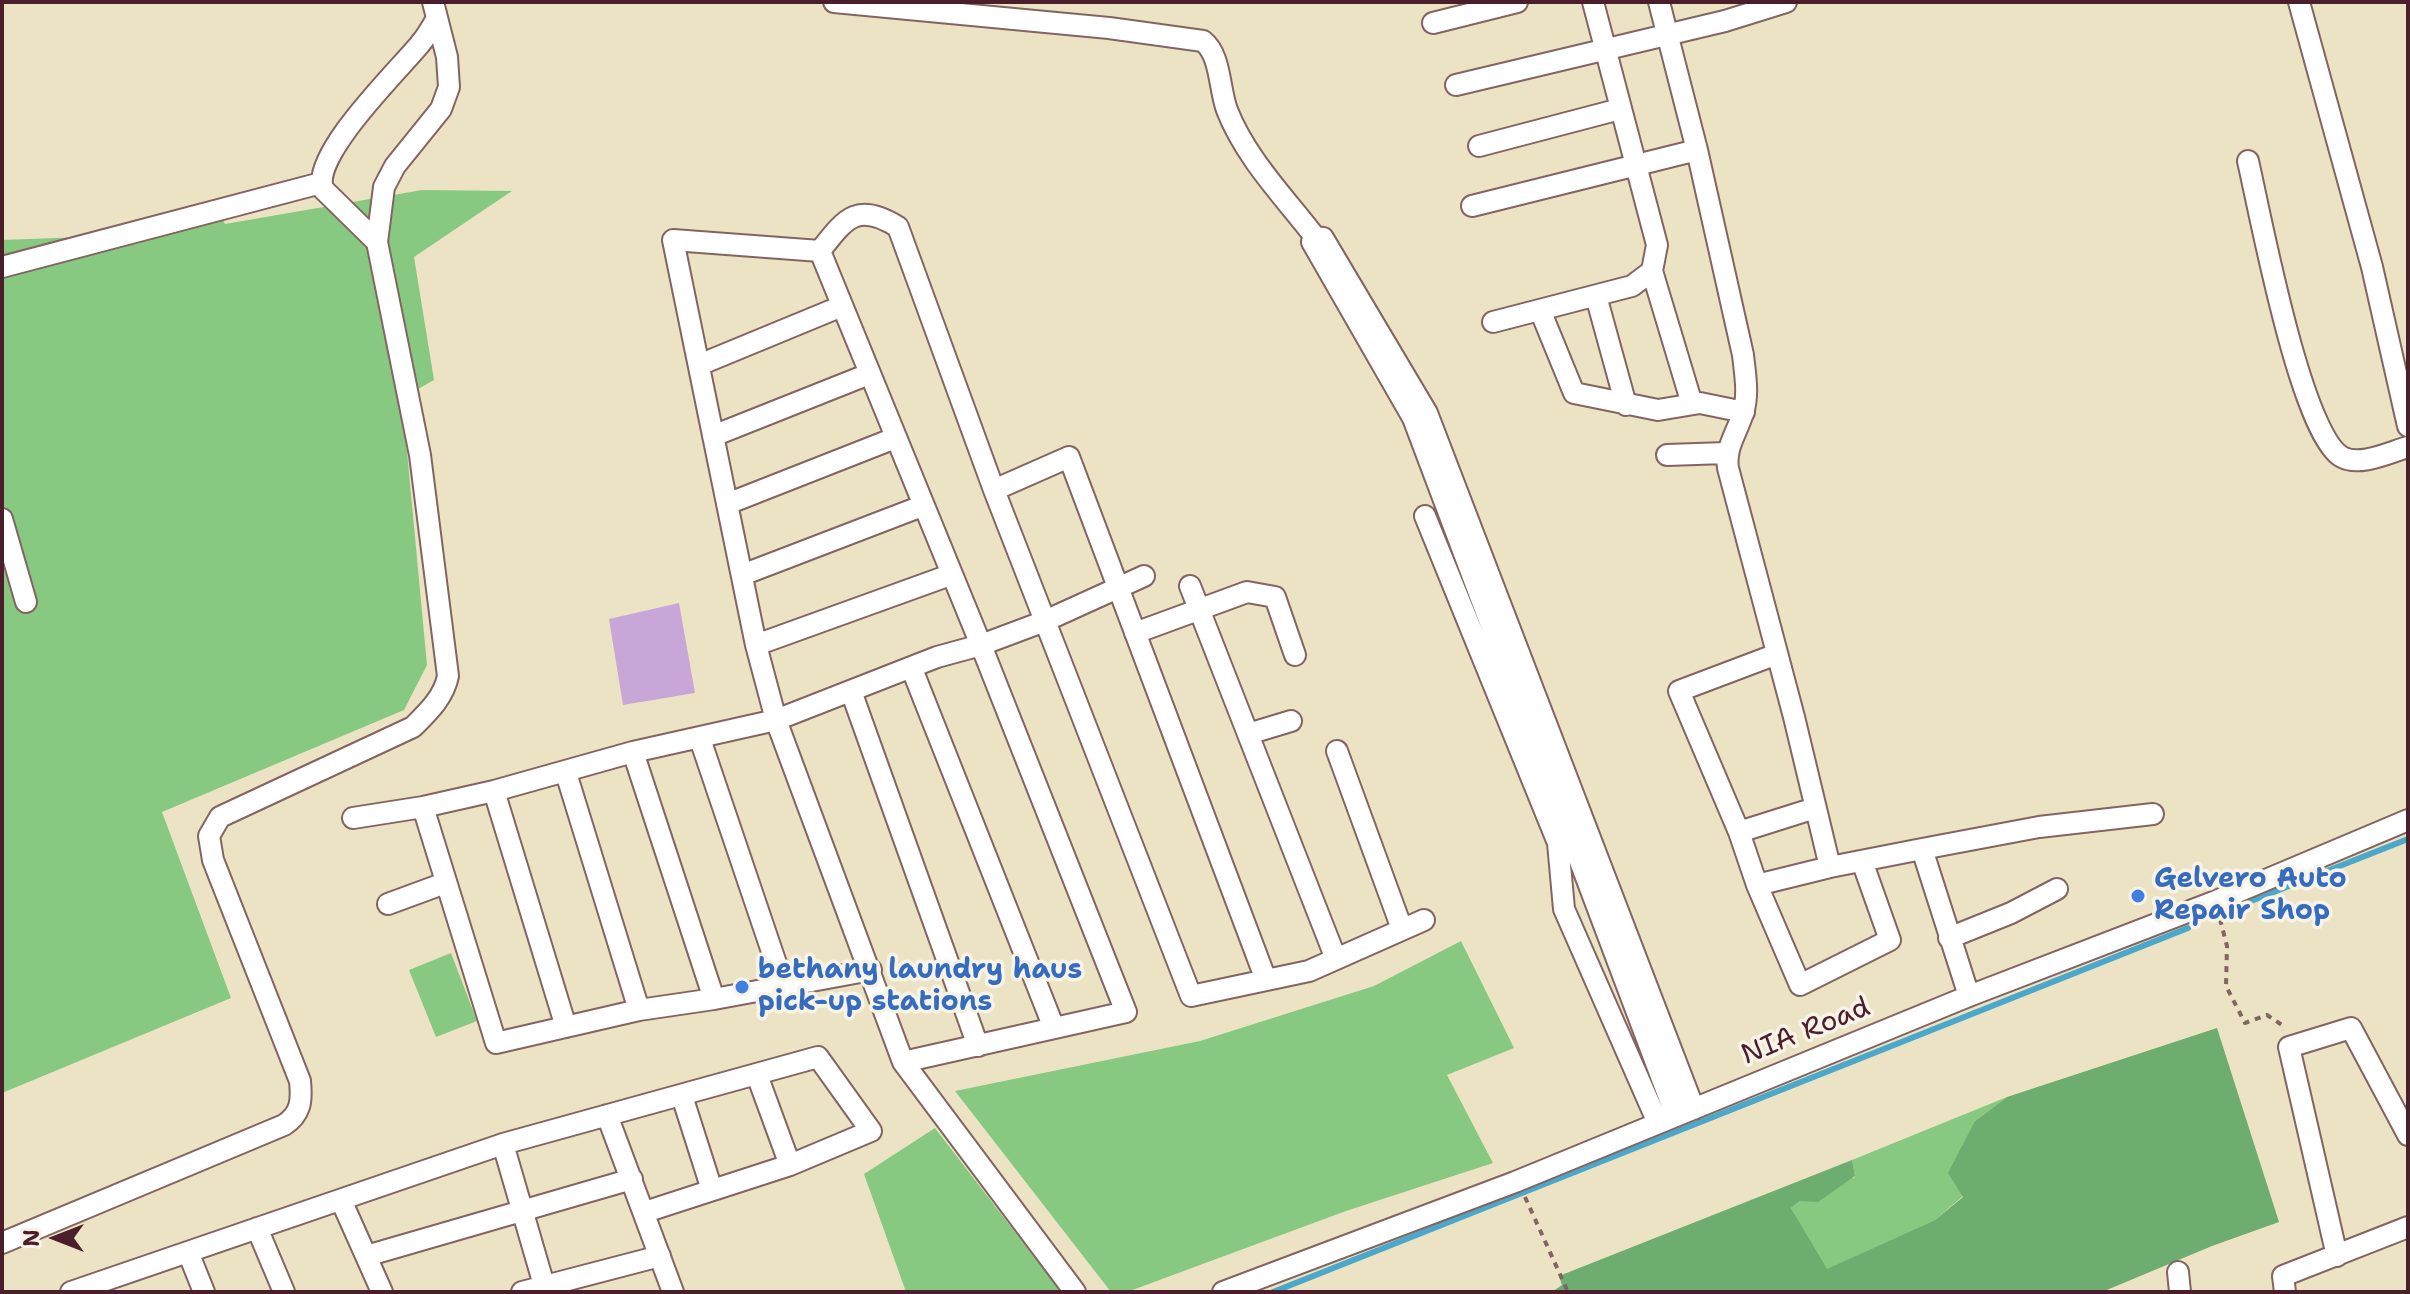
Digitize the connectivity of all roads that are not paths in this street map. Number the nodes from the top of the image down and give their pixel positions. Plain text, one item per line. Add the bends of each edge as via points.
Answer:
1 (834, 2) edge
2 (1517, 2) edge
3 (1593, 2) edge
4 (1659, 2) edge
5 (1786, 2) edge
6 (2299, 2) edge
7 (435, 10) edge
8 (1723, 12) edge
9 (1433, 23) dead end
10 (1667, 34) junction
11 (1604, 48) junction
12 (1456, 85) dead end
13 (1620, 109) junction
14 (1479, 146) dead end
15 (1697, 150) junction
16 (2248, 161) dead end
17 (1635, 166) junction
18 (321, 183) junction
19 (1472, 206) dead end
20 (377, 242) junction
21 (820, 251) junction
22 (2, 267) edge
23 (1652, 271) junction
24 (1596, 296) junction
25 (842, 306) junction
26 (1540, 310) junction
27 (1493, 322) dead end
28 (699, 365) junction
29 (869, 374) junction
30 (1692, 404) junction
31 (1626, 405) junction
32 (1744, 412) junction
33 (2408, 426) edge
34 (713, 436) junction
35 (895, 438) junction
36 (2408, 447) edge
37 (1726, 453) junction
38 (1667, 455) dead end
39 (994, 490) junction
40 (727, 504) junction
41 (922, 506) junction
42 (1425, 516) dead end
43 (2, 519) edge
44 (742, 575) junction
45 (950, 575) junction
46 (1144, 576) dead end
47 (1118, 586) junction
48 (1190, 586) dead end
49 (26, 602) dead end
50 (1199, 610) junction
51 (1045, 621) junction
52 (1135, 633) junction
53 (756, 645) junction
54 (981, 645) junction
55 (1777, 654) junction
56 (1295, 655) dead end
57 (912, 669) junction
58 (851, 691) junction
59 (776, 720) junction
60 (1291, 721) dead end
61 (1248, 734) junction
62 (700, 739) junction
63 (1337, 751) dead end
64 (633, 752) junction
65 (566, 773) junction
66 (494, 791) junction
67 (423, 807) junction
68 (1815, 808) junction
69 (2153, 814) dead end
70 (353, 818) dead end
71 (2408, 820) edge
72 (1739, 832) junction
73 (1922, 849) junction
74 (1862, 861) junction
75 (1830, 867) junction
76 (445, 883) junction
77 (1757, 885) junction
78 (2057, 889) dead end
79 (388, 904) dead end
80 (1424, 920) dead end
81 (1402, 929) junction
82 (1949, 938) junction
83 (1336, 959) junction
84 (871, 970) junction
85 (1266, 980) junction
86 (784, 987) junction
87 (1969, 996) junction
88 (714, 999) junction
89 (639, 1010) junction
90 (566, 1027) junction
91 (1054, 1028) junction
92 (978, 1046) junction
93 (903, 1062) junction
94 (757, 1075) junction
95 (682, 1096) junction
96 (607, 1115) junction
97 (1676, 1116) junction
98 (2408, 1135) edge
99 (503, 1144) junction
100 (790, 1165) junction
101 (632, 1179) junction
102 (712, 1190) junction
103 (341, 1200) junction
104 (522, 1211) junction
105 (645, 1212) junction
106 (2408, 1227) edge
107 (257, 1228) junction
108 (2, 1243) edge
109 (188, 1252) junction
110 (366, 1256) junction
111 (660, 1256) junction
112 (2337, 1256) junction
113 (118, 1284) edge
114 (546, 1289) edge
115 (71, 1292) edge
116 (204, 1292) edge
117 (284, 1292) edge
118 (382, 1292) edge
119 (522, 1292) edge
120 (673, 1292) edge
121 (1075, 1292) edge
122 (1223, 1292) edge
123 (2285, 1292) edge

1 - 97 street via 1109,28 1203,41 1212,51 1235,125 1315,237 1312,242 1413,418 1600,890
2 - 9 street
3 - 11 street
4 - 10 street
5 - 8 street
6 - 33 street via 2372,267
7 - 18 street via 420,44 368,102 326,161
7 - 20 street via 449,87 441,109 384,187
8 - 10 street
10 - 11 street
10 - 15 street
11 - 12 street
11 - 13 street
13 - 14 street
13 - 17 street
15 - 17 street
15 - 32 street via 1743,355
16 - 36 street via 2297,373 2326,438 2342,457 2352,460
17 - 19 street
17 - 23 street via 1657,245
18 - 20 street
18 - 22 street
20 - 108 street via 420,455 447,684 413,727 220,817 209,836 213,860 300,1081 301,1107 284,1125
21 - 25 street
21 - 28 street via 673,240
21 - 39 street via 843,221 857,215 883,218 898,227
23 - 24 street via 1632,286
23 - 30 street
24 - 26 street
24 - 31 street
25 - 28 street
25 - 29 street
26 - 27 street
26 - 31 street via 1574,393
28 - 34 street
29 - 34 street
29 - 35 street
30 - 31 street via 1658,410
30 - 32 street
32 - 37 street
34 - 40 street
35 - 40 street
35 - 41 street
37 - 38 street
37 - 55 street
39 - 47 street via 1069,457
39 - 51 street
40 - 44 street
41 - 44 street
41 - 45 street
42 - 97 street via 1558,843 1564,909
43 - 49 street
44 - 53 street
45 - 53 street
45 - 54 street
46 - 47 street
47 - 51 street
47 - 52 street
48 - 50 street
50 - 52 street
50 - 56 street via 1247,592 1275,597
50 - 61 street
51 - 54 street
51 - 85 street via 1191,996
52 - 85 street
53 - 59 street
54 - 57 street
54 - 91 street via 1126,1012
55 - 68 street
55 - 72 street via 1679,691
57 - 58 street
57 - 91 street
58 - 59 street
58 - 92 street
59 - 62 street
59 - 84 street
60 - 61 street
61 - 83 street
62 - 64 street
62 - 86 street
63 - 81 street
64 - 65 street
64 - 88 street
65 - 66 street
65 - 89 street
66 - 67 street
66 - 90 street
67 - 70 street
67 - 76 street
68 - 72 street
68 - 75 street
69 - 73 street via 2039,827
71 - 87 street, NIA Road
72 - 77 street
73 - 74 street
73 - 82 street
74 - 75 street
74 - 77 street via 1890,940 1800,985
75 - 77 street
76 - 79 street
76 - 90 street via 496,1043
78 - 82 street
80 - 81 street
81 - 83 street
82 - 87 street
83 - 85 street
84 - 86 street
84 - 93 street
86 - 88 street
87 - 97 street, NIA Road
88 - 89 street
89 - 90 street
91 - 92 street
92 - 93 street
93 - 121 street
94 - 95 street
94 - 100 street
94 - 100 street via 818,1057 871,1131
95 - 96 street
95 - 102 street
96 - 99 street
96 - 101 street
97 - 122 street, NIA Road
98 - 112 street via 2351,1028 2289,1047
99 - 103 street
99 - 104 street
100 - 102 street
101 - 104 street
101 - 105 street
102 - 105 street
103 - 107 street
103 - 110 street
104 - 110 street
104 - 114 street
105 - 111 street
106 - 112 street
107 - 109 street
107 - 117 street
109 - 113 street
109 - 116 street
110 - 118 street
111 - 114 street
111 - 120 street
112 - 123 street via 2283,1276
113 - 115 street
114 - 119 street

